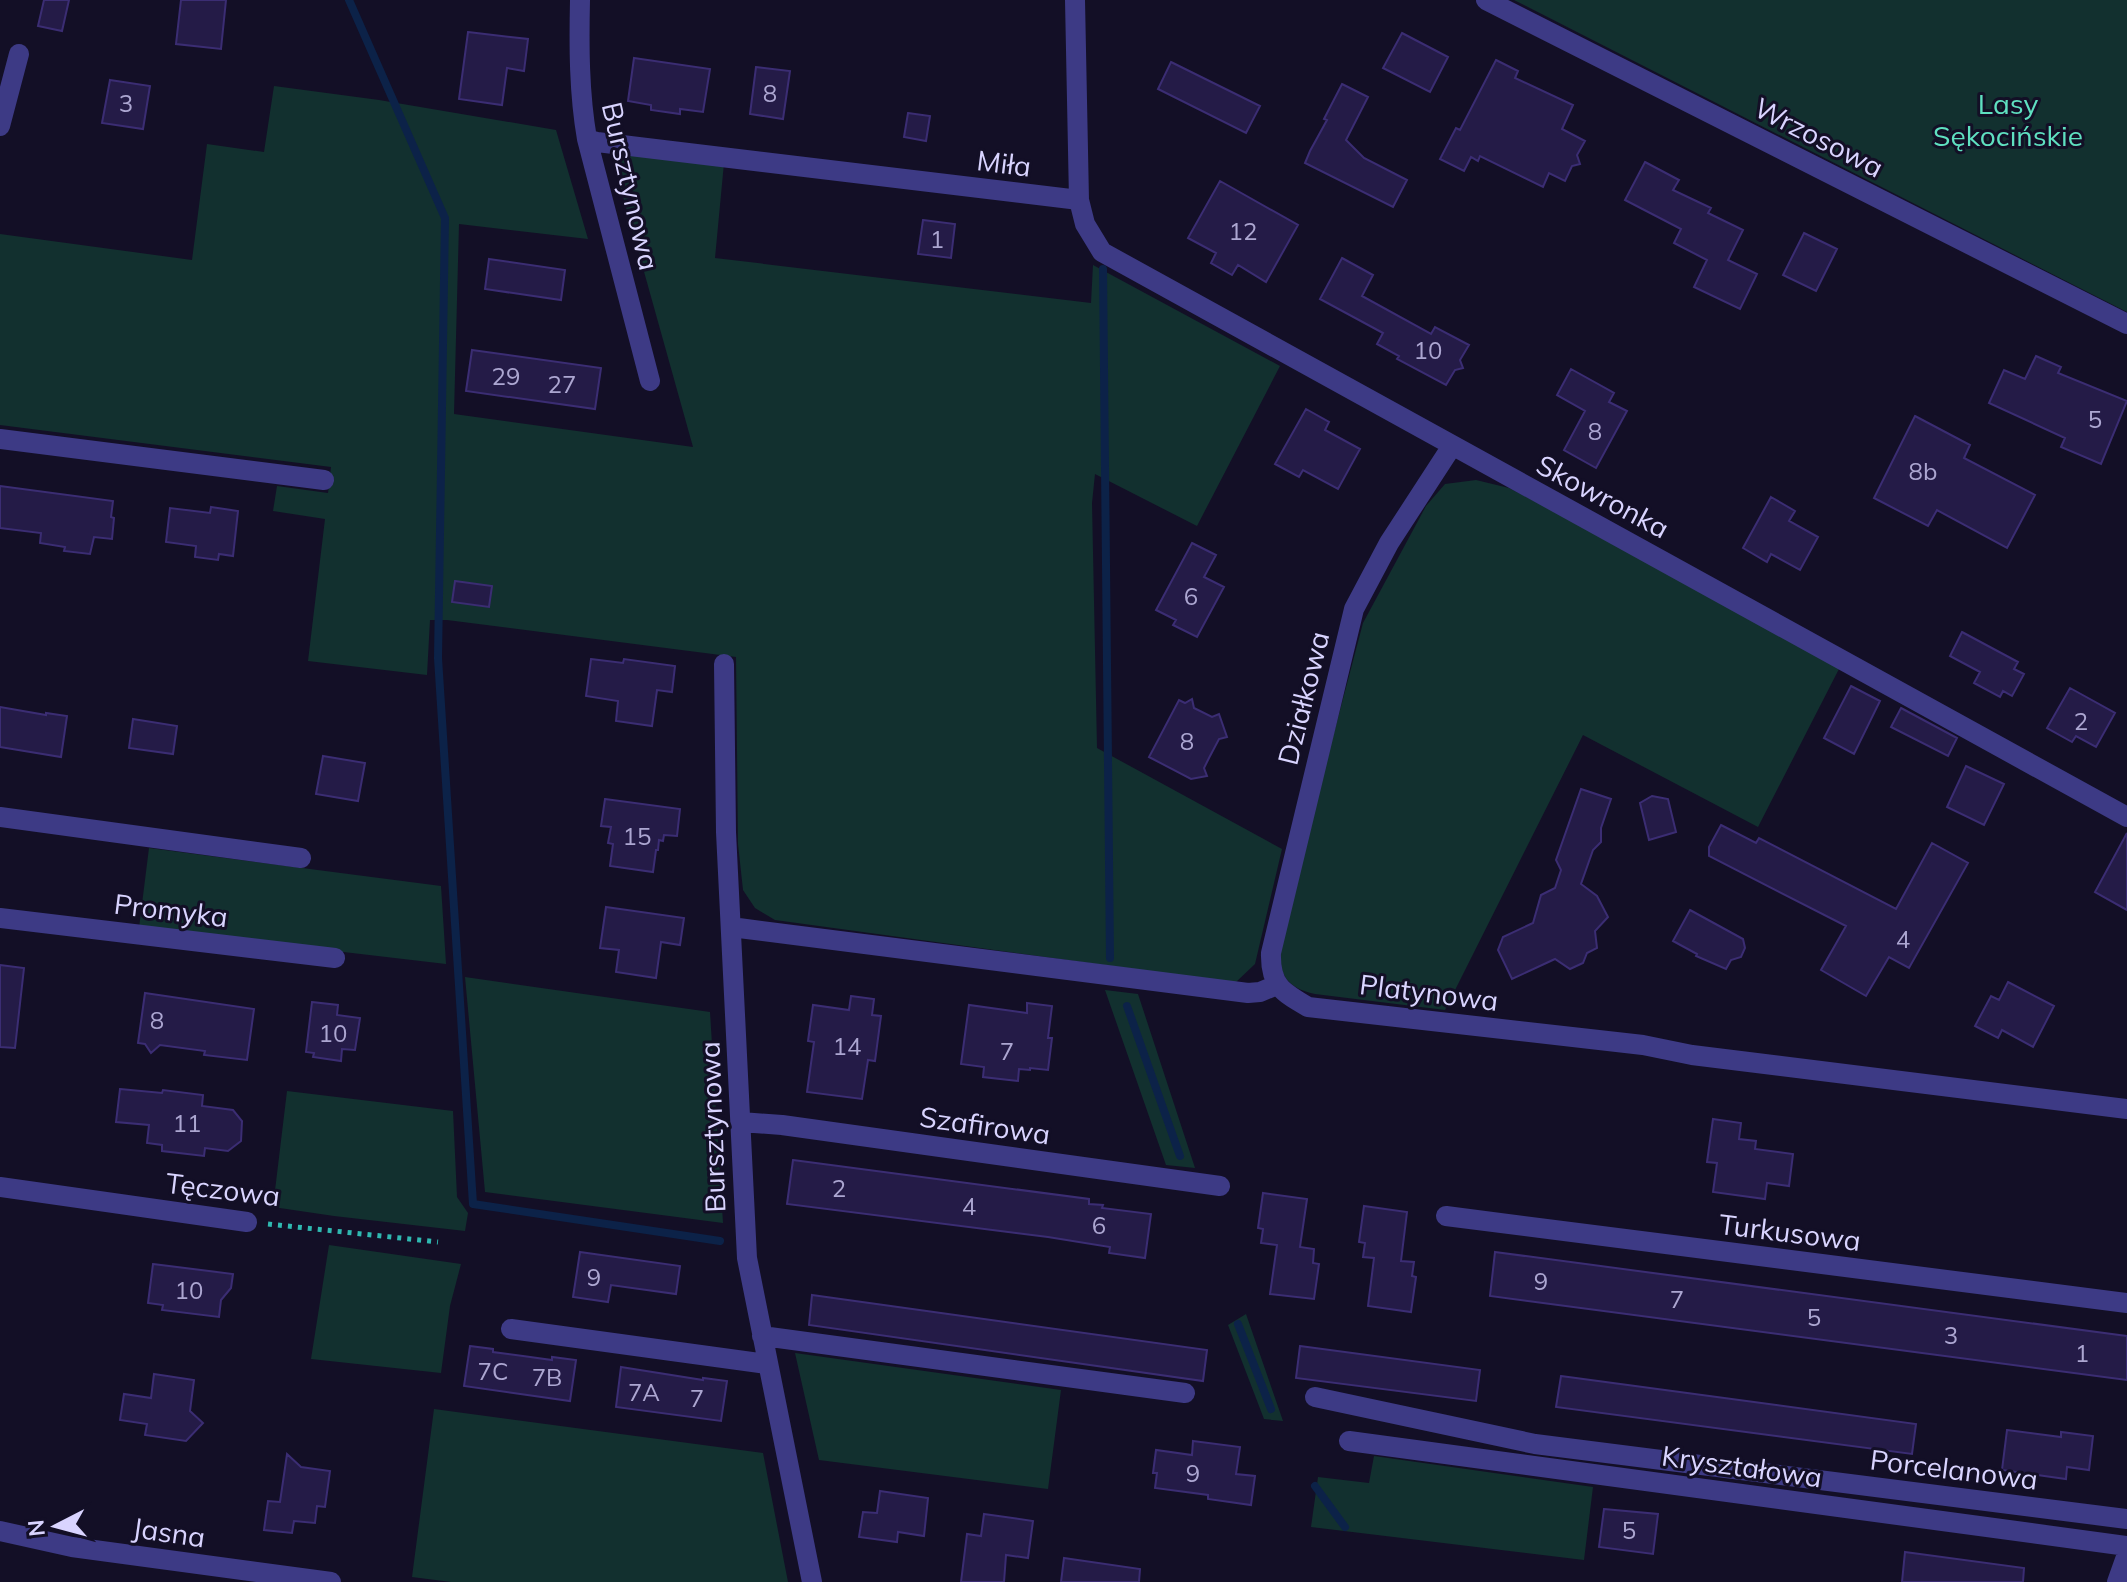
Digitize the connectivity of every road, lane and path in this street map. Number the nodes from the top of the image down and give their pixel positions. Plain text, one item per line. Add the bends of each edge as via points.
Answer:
1 (580, 0) edge
2 (1075, 0) edge
3 (1486, 0) edge
4 (19, 54) dead end
5 (0, 126) edge
6 (587, 139) junction
7 (1079, 200) junction
8 (2127, 324) edge
9 (650, 381) dead end
10 (0, 439) edge
11 (1452, 446) junction
12 (324, 480) dead end
13 (724, 664) dead end
14 (0, 817) edge
15 (2127, 817) edge
16 (301, 858) dead end
17 (0, 918) edge
18 (731, 927) junction
19 (335, 958) dead end
20 (1277, 985) junction
21 (2127, 1109) edge
22 (741, 1122) junction
23 (1220, 1186) dead end
24 (0, 1187) edge
25 (1446, 1216) dead end
26 (247, 1222) joint
27 (438, 1242) dead end
28 (2127, 1303) edge
29 (511, 1329) dead end
30 (762, 1336) junction
31 (767, 1364) junction
32 (1185, 1393) dead end
33 (1315, 1397) dead end
34 (1349, 1441) dead end
35 (2127, 1519) edge
36 (0, 1531) edge
37 (2127, 1546) edge
38 (2127, 1554) edge
39 (331, 1582) edge
40 (812, 1582) edge
41 (2117, 1582) edge

1 - 6 street, Bursztynowa
2 - 7 street
3 - 8 street, Wrzosowa
4 - 5 street
6 - 7 street, Miła
6 - 9 street, Bursztynowa
7 - 11 street, Skowronka via 1085,224 1102,252
10 - 12 street
11 - 15 street, Skowronka
11 - 20 street, Działkowa via 1389,543 1354,609 1271,953
13 - 18 street, Bursztynowa
14 - 16 street
17 - 19 street, Promyka
18 - 20 street via 1248,993
18 - 22 street, Bursztynowa
20 - 21 street, Platynowa via 1308,1007
22 - 23 street, Szafirowa
22 - 30 street, Bursztynowa via 747,1258
24 - 26 street, Tęczowa
25 - 28 street, Turkusowa
26 - 27 path, Tęczowa
29 - 31 street
30 - 31 street, Bursztynowa
30 - 32 street
31 - 40 street, Bursztynowa
33 - 35 street, Porcelanowa via 1535,1444
34 - 37 street, Kryształowa
36 - 39 street, Jasna via 72,1547
38 - 41 street

